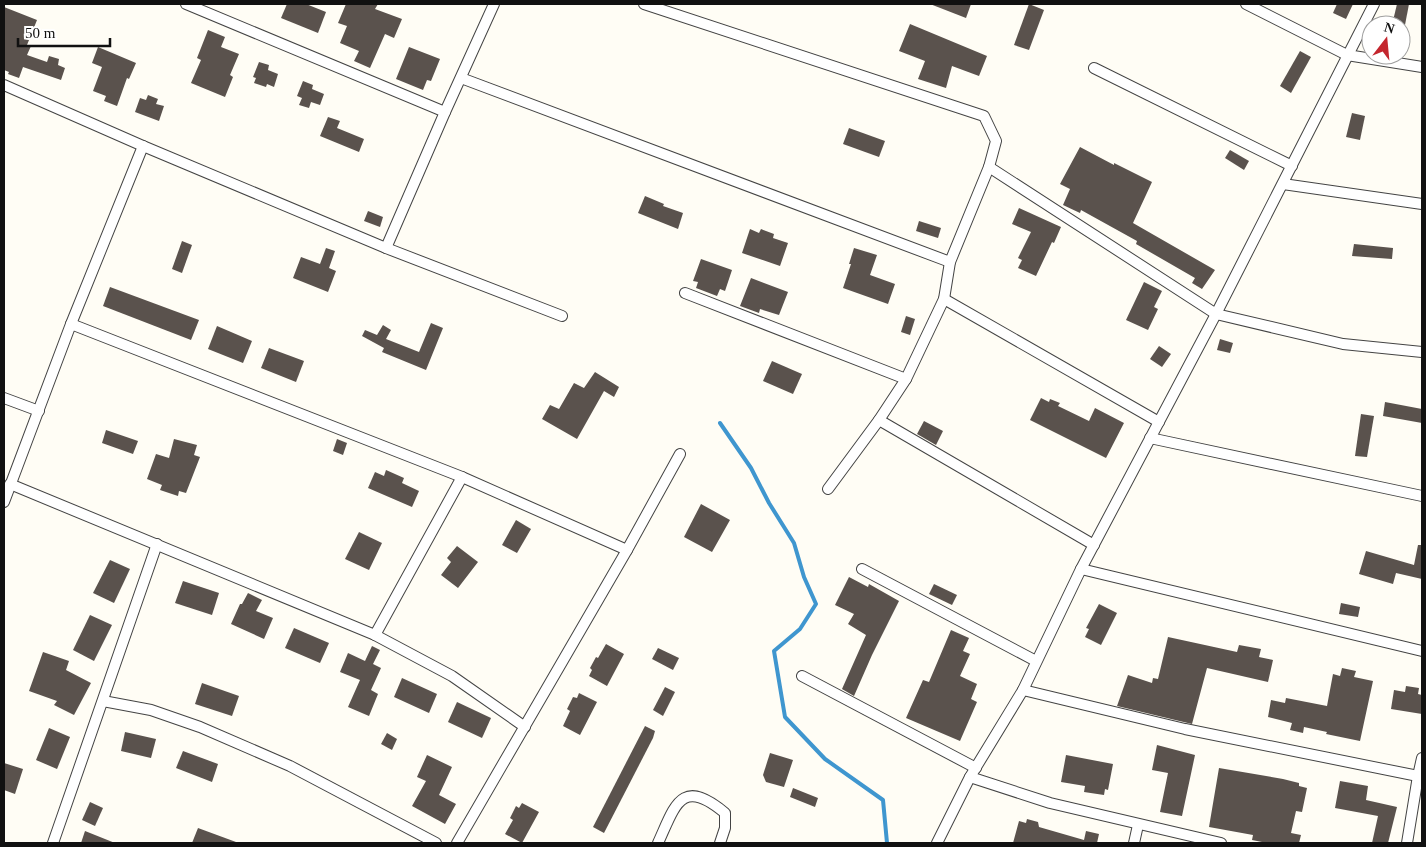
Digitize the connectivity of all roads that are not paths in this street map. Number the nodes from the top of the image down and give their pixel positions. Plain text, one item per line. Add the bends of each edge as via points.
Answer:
1 (186, 4) edge
2 (494, 4) edge
3 (1246, 4) edge
4 (1374, 4) edge
5 (650, 5) edge
6 (1347, 55) junction
7 (1422, 67) edge
8 (1094, 68) dead end
9 (461, 78) junction
10 (4, 85) edge
11 (445, 112) junction
12 (143, 146) junction
13 (1292, 166) junction
14 (989, 168) junction
15 (1283, 184) junction
16 (1422, 204) edge
17 (386, 248) junction
18 (950, 262) junction
19 (685, 294) dead end
20 (944, 299) junction
21 (1216, 314) junction
22 (562, 316) dead end
23 (71, 324) junction
24 (1422, 352) edge
25 (906, 379) junction
26 (4, 398) edge
27 (39, 411) junction
28 (880, 420) junction
29 (1159, 422) junction
30 (1150, 438) junction
31 (680, 454) dead end
32 (462, 477) junction
33 (10, 484) junction
34 (828, 489) dead end
35 (1422, 496) edge
36 (4, 502) edge
37 (157, 544) junction
38 (1094, 545) junction
39 (626, 550) junction
40 (862, 569) dead end
41 (1081, 569) junction
42 (375, 636) junction
43 (1422, 651) edge
44 (1036, 661) junction
45 (802, 676) dead end
46 (1023, 690) junction
47 (103, 701) junction
48 (525, 726) junction
49 (1422, 758) edge
50 (973, 772) junction
51 (1418, 776) junction
52 (1138, 825) junction
53 (53, 843) edge
54 (436, 843) edge
55 (457, 843) edge
56 (658, 843) edge
57 (720, 843) edge
58 (937, 843) edge
59 (1134, 843) edge
60 (1221, 843) edge
61 (1407, 843) edge

1 - 11 street
2 - 9 street
3 - 6 street
4 - 6 street
5 - 14 street via 984,116 996,141
6 - 7 street
6 - 13 street
8 - 13 street
9 - 11 street
9 - 18 street
10 - 12 street
11 - 17 street
12 - 17 street
12 - 23 street
13 - 15 street
14 - 18 street
14 - 21 street
15 - 16 street
15 - 21 street
17 - 22 street
18 - 20 street
19 - 25 street
20 - 25 street
20 - 29 street
21 - 24 street via 1342,344
21 - 29 street
23 - 27 street
23 - 32 street
25 - 28 street
26 - 27 street
27 - 33 street
28 - 34 street
28 - 38 street
29 - 30 street
30 - 35 street
30 - 38 street
31 - 39 street
32 - 39 street
32 - 42 street
33 - 36 street
33 - 37 street
37 - 42 street
37 - 47 street
38 - 41 street
39 - 48 street
40 - 44 street
41 - 43 street
41 - 44 street
42 - 48 street via 452,676
44 - 46 street
45 - 50 street
46 - 50 street
46 - 51 street via 1185,729
47 - 53 street
47 - 54 street via 150,710 200,727 290,766
48 - 55 street
49 - 51 street
50 - 52 street via 1050,803
50 - 58 street
51 - 61 street
52 - 59 street
52 - 60 street
56 - 57 street via 676,804 687,797 700,797 725,813

